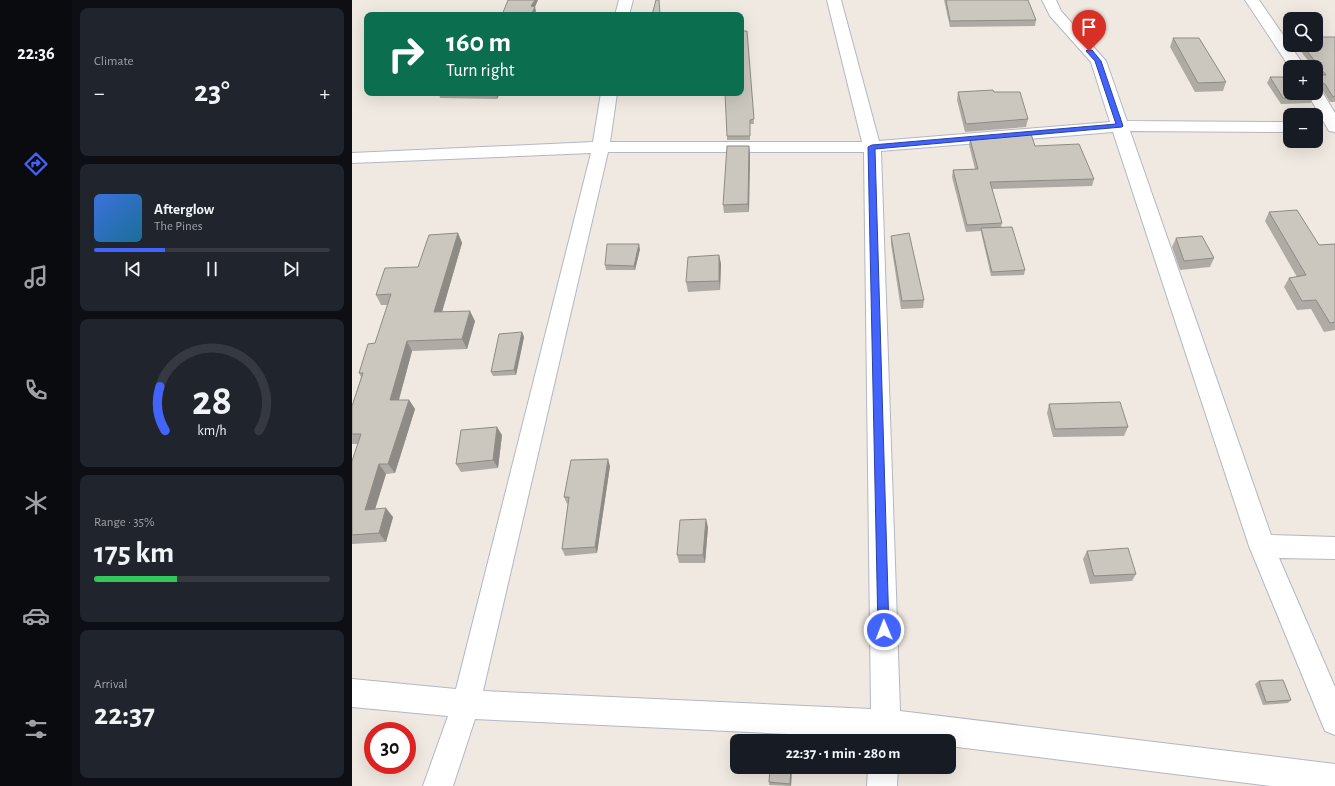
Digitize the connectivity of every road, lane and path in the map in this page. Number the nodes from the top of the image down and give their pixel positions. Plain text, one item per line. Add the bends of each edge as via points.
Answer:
1 (626, 0) edge
2 (834, 0) edge
3 (1049, 0) edge
4 (1252, 0) edge
5 (623, 12) edge
6 (1292, 60) edge
7 (609, 96) edge
8 (1319, 100) edge
9 (1120, 126) junction
10 (1283, 127) edge
11 (1323, 127) edge
12 (1335, 127) edge
13 (601, 146) junction
14 (872, 147) junction
15 (352, 158) edge
16 (1262, 546) junction
17 (1335, 548) edge
18 (352, 693) edge
19 (466, 704) junction
20 (1335, 721) edge
21 (886, 732) edge
22 (883, 774) edge
23 (1335, 779) edge
24 (438, 786) edge
25 (882, 786) edge

1 - 5 street
2 - 14 street
3 - 9 street via 1055,13 1098,61
4 - 6 street
7 - 13 street
8 - 12 street
9 - 10 street
9 - 14 street
9 - 16 street
11 - 12 street
13 - 14 street
13 - 15 street
13 - 19 street
14 - 21 street
16 - 17 street
16 - 20 street
18 - 19 street
19 - 21 street
19 - 24 street
21 - 23 street
22 - 25 street

